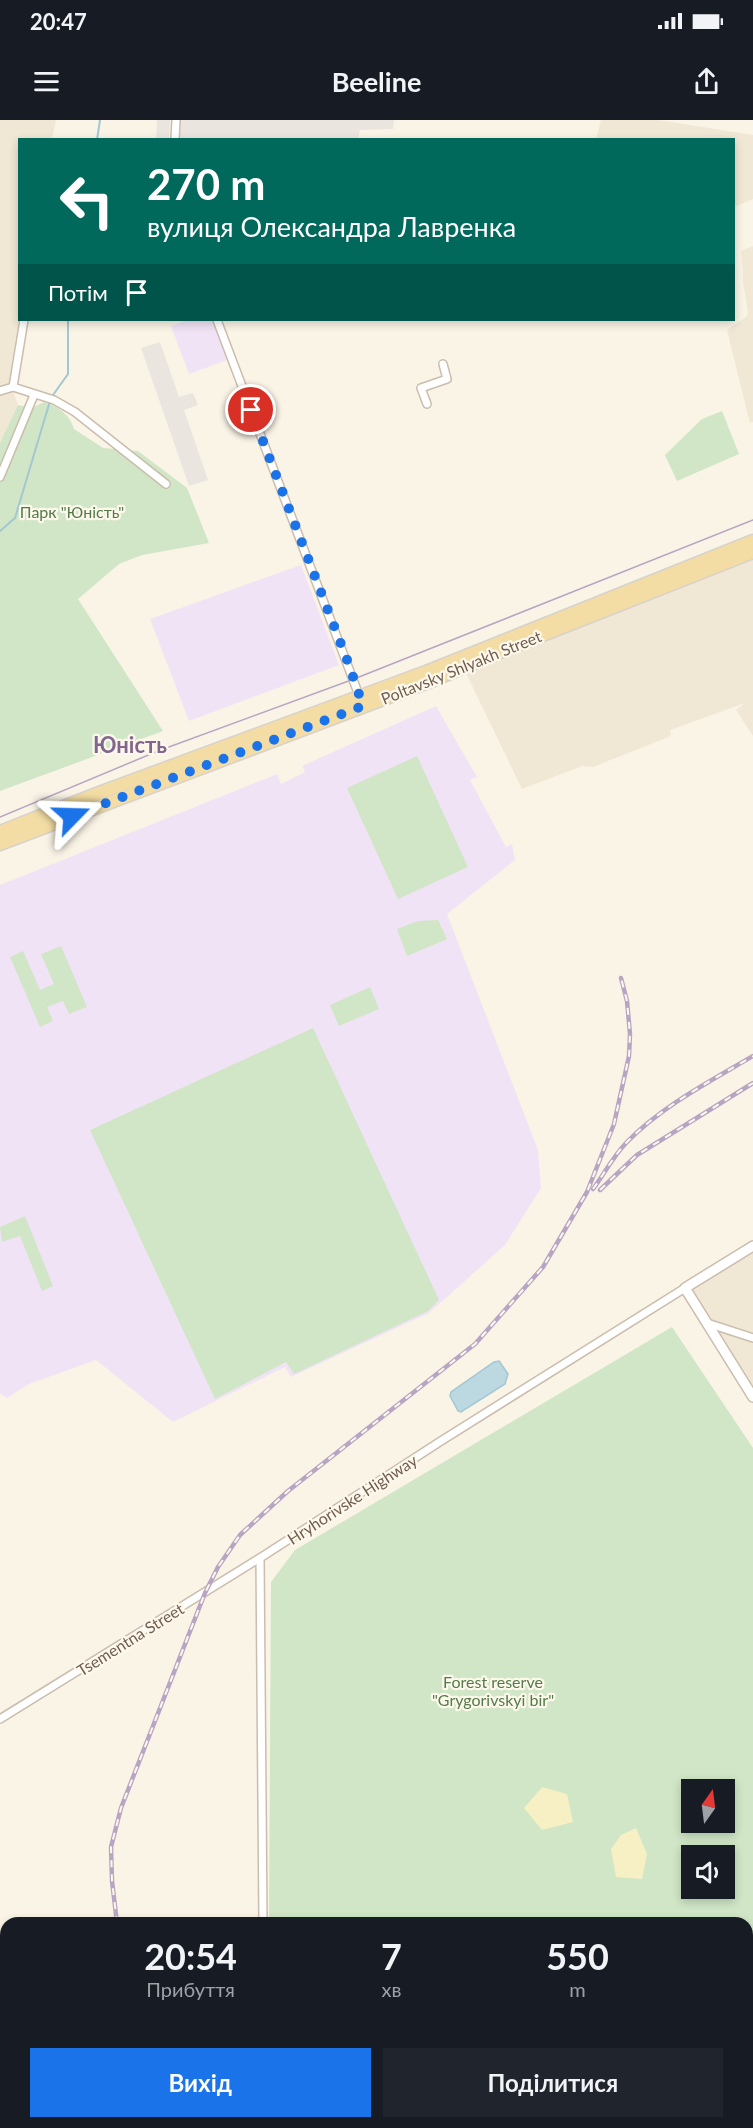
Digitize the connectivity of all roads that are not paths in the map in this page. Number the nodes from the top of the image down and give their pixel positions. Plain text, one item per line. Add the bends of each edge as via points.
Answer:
1 (176, 120) edge
2 (175, 138) edge
3 (24, 321) edge
4 (217, 321) edge
5 (443, 364) dead end
6 (13, 387) junction
7 (0, 391) edge
8 (34, 394) junction
9 (427, 404) dead end
10 (0, 477) edge
11 (166, 484) dead end
12 (753, 542) edge
13 (753, 552) edge
14 (361, 701) junction
15 (0, 832) edge
16 (0, 844) edge
17 (753, 1246) edge
18 (685, 1288) junction
19 (707, 1323) junction
20 (753, 1338) edge
21 (753, 1397) edge
22 (260, 1558) junction
23 (0, 1719) edge
24 (263, 1917) edge

1 - 2 street
3 - 6 street
4 - 14 street
5 - 9 street via 447,379 421,388
6 - 7 street
6 - 8 street
8 - 10 street
8 - 11 street via 75,412
12 - 14 main road, Poltavsky Shlyakh Street
13 - 14 main road, Poltavsky Shlyakh Street
14 - 15 main road, Poltavsky Shlyakh Street
14 - 16 main road, Poltavsky Shlyakh Street
17 - 18 street, Hryhorivske Highway
18 - 19 street
18 - 22 street, Hryhorivske Highway
19 - 20 street
19 - 21 street
22 - 23 street, Tsementna Street
22 - 24 street

